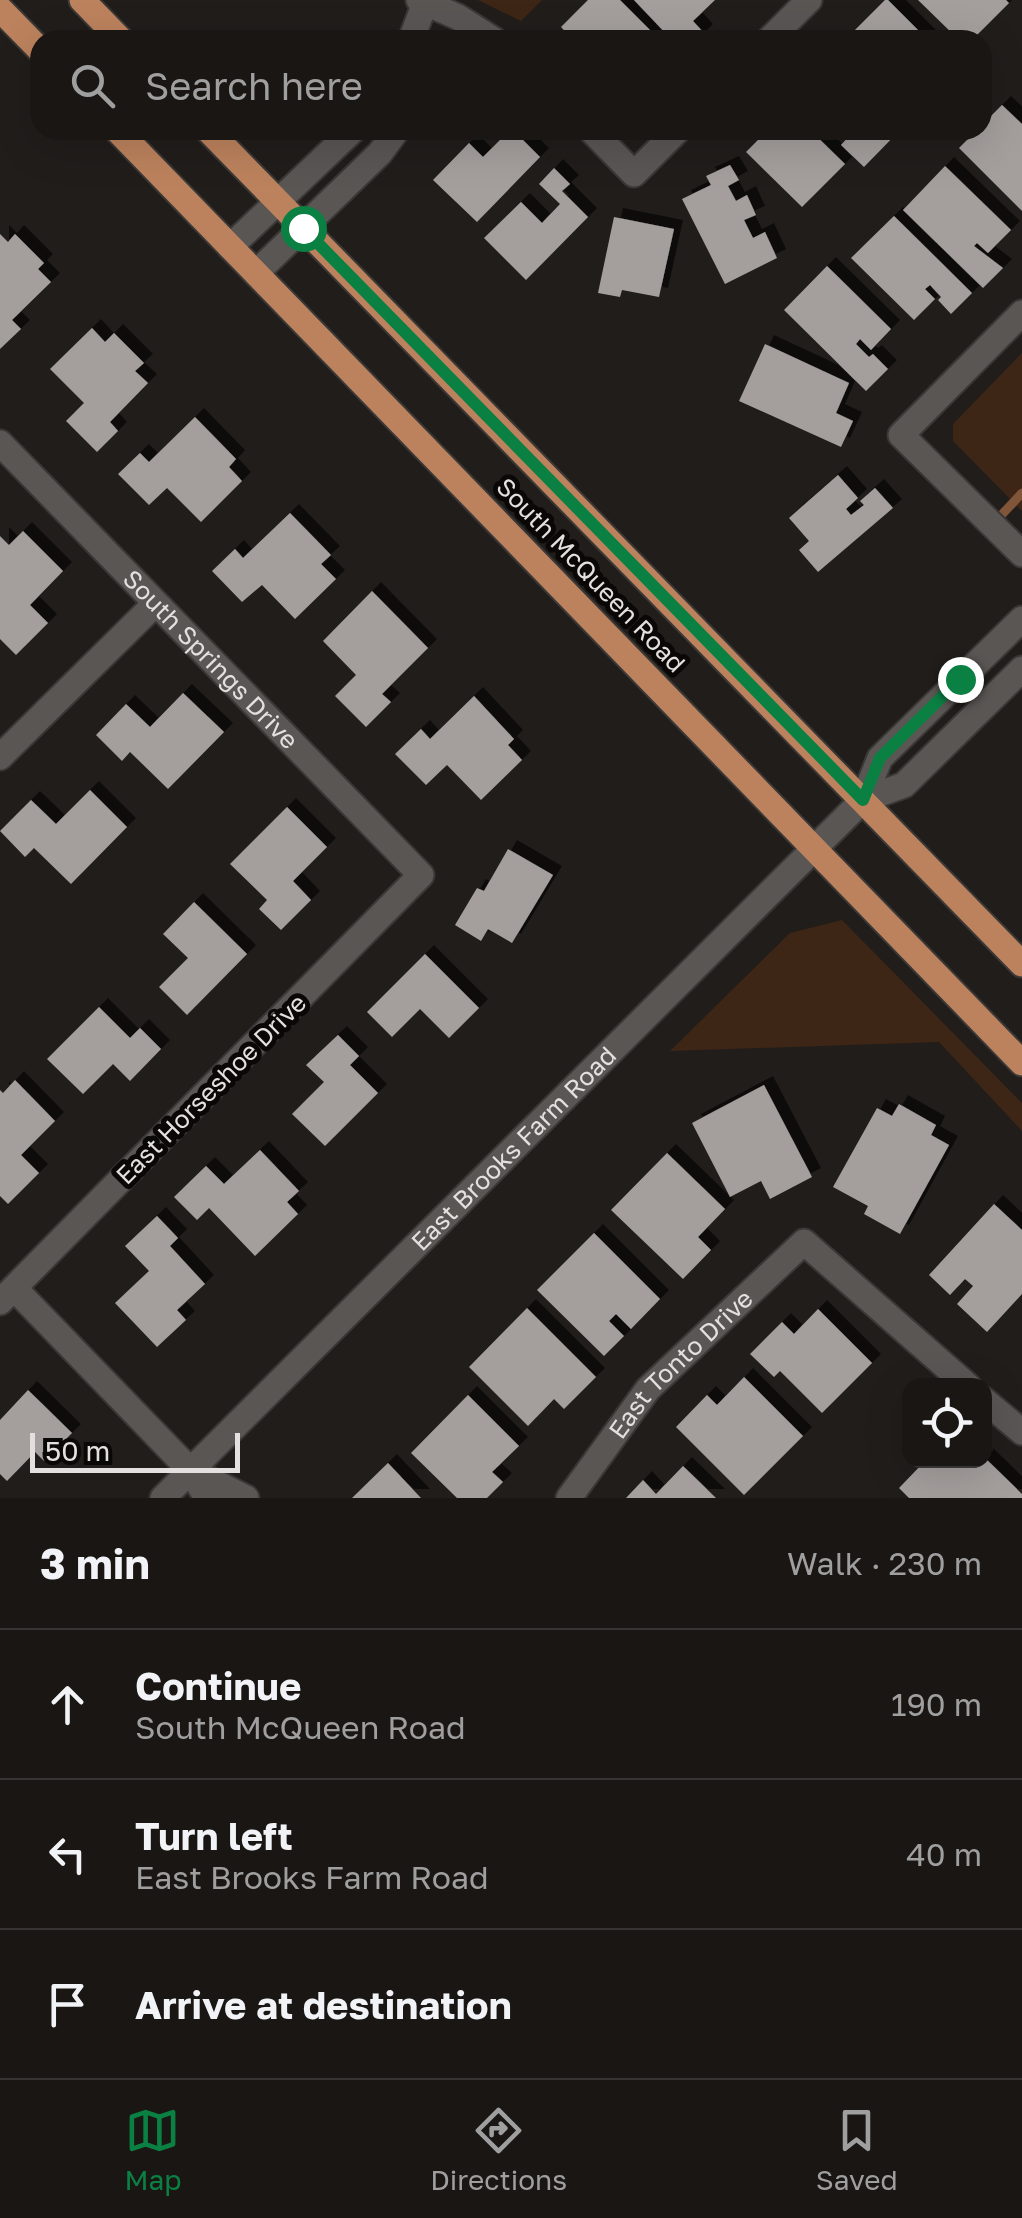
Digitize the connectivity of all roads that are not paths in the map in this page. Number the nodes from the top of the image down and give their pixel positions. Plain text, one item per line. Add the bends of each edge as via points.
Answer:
1 (82, 0) edge
2 (809, 0) edge
3 (422, 1) edge
4 (0, 9) edge
5 (453, 28) edge
6 (111, 30) edge
7 (414, 30) edge
8 (779, 30) edge
9 (30, 40) edge
10 (127, 140) edge
11 (218, 140) edge
12 (343, 140) edge
13 (389, 140) edge
14 (600, 140) edge
15 (668, 140) edge
16 (278, 203) junction
17 (303, 228) junction
18 (230, 247) junction
19 (256, 273) junction
20 (1022, 313) edge
21 (0, 443) edge
22 (1022, 554) edge
23 (156, 604) junction
24 (1022, 619) edge
25 (1022, 669) edge
26 (960, 679) junction
27 (985, 705) junction
28 (0, 757) edge
29 (863, 800) junction
30 (814, 848) junction
31 (422, 875) joint
32 (1022, 964) edge
33 (1022, 1063) edge
34 (7, 1295) edge
35 (959, 1378) edge
36 (992, 1407) edge
37 (1022, 1432) edge
38 (190, 1470) junction
39 (163, 1498) edge
40 (207, 1498) edge
41 (246, 1498) edge
42 (569, 1498) edge

1 - 6 main road
2 - 8 street
3 - 5 street
3 - 7 street
4 - 9 main road
10 - 18 main road, South McQueen Road
11 - 16 main road, South McQueen Road
12 - 16 street
13 - 17 street
14 - 15 street via 634,174
16 - 17 main road, South McQueen Road
16 - 18 street
17 - 19 street
17 - 29 main road, South McQueen Road
18 - 19 main road, South McQueen Road
19 - 30 main road, South McQueen Road
20 - 22 street via 901,435
21 - 23 street, South Springs Drive
23 - 28 street
23 - 31 street, South Springs Drive
24 - 26 street, East Brooks Farm Road
25 - 27 street, East Brooks Farm Road
26 - 27 street
26 - 29 street, East Brooks Farm Road via 880,758
27 - 29 street, East Brooks Farm Road via 904,785
29 - 30 street, East Brooks Farm Road
29 - 32 main road, South McQueen Road
30 - 33 main road, South McQueen Road
30 - 38 street, East Brooks Farm Road
31 - 34 street, East Horseshoe Drive
34 - 38 street
35 - 42 street, East Tonto Drive via 804,1242 648,1389
36 - 37 street
38 - 39 street, East Brooks Farm Road
38 - 40 street
38 - 41 street

